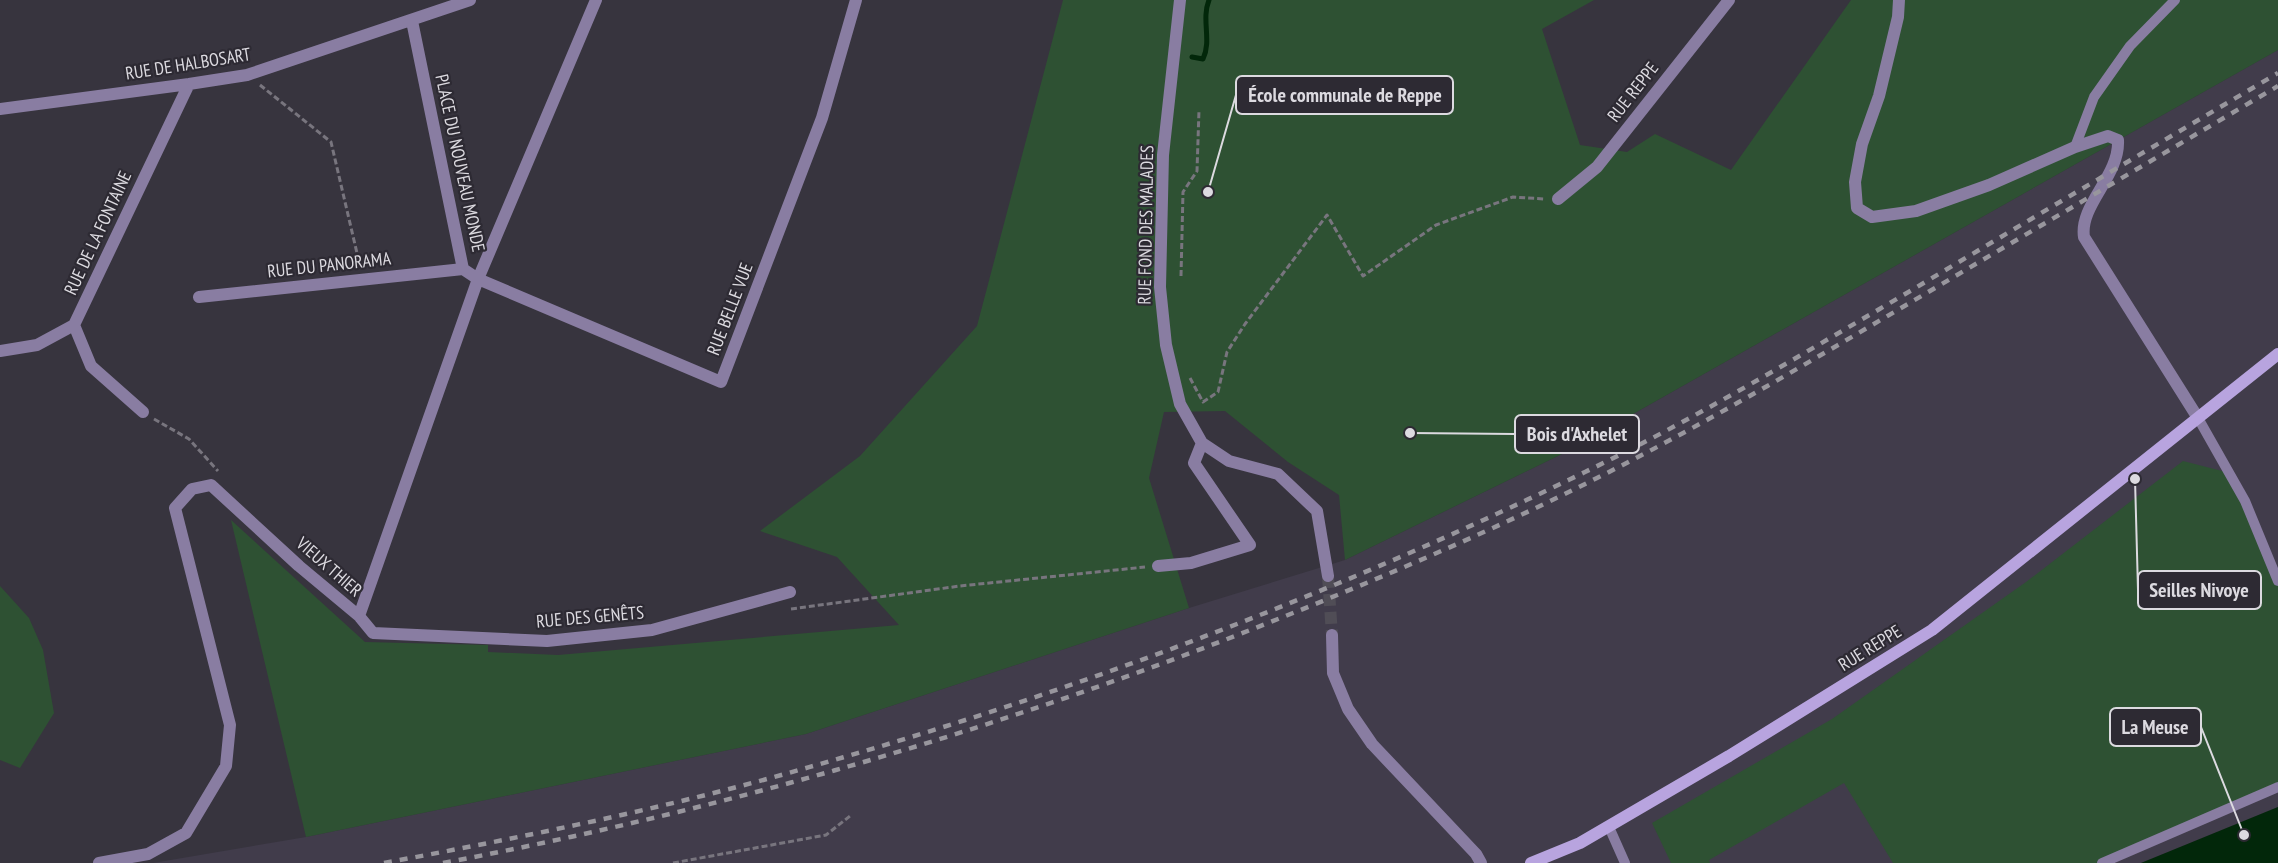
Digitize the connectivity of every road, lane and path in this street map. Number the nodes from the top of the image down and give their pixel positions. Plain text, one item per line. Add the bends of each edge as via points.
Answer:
1 (470, 0) edge
2 (596, 0) edge
3 (856, 0) edge
4 (1180, 0) edge
5 (1729, 0) edge
6 (1899, 0) edge
7 (2175, 0) edge
8 (412, 21) junction
9 (247, 75) junction
10 (189, 84) junction
11 (0, 109) edge
12 (1199, 110) dead end
13 (2075, 147) junction
14 (1558, 199) joint
15 (464, 269) junction
16 (1181, 276) dead end
17 (478, 279) junction
18 (363, 280) junction
19 (199, 297) dead end
20 (74, 325) junction
21 (0, 351) edge
22 (2278, 354) edge
23 (1186, 370) dead end
24 (143, 412) joint
25 (2198, 418) junction
26 (1202, 443) junction
27 (220, 474) dead end
28 (1158, 566) joint
29 (1328, 576) tunnel mouth
30 (2278, 581) edge
31 (790, 592) dead end
32 (787, 609) dead end
33 (358, 616) junction
34 (1332, 635) tunnel mouth
35 (2278, 788) edge
36 (850, 816) dead end
37 (1609, 827) junction
38 (99, 863) edge
39 (673, 863) edge
40 (1481, 863) edge
41 (1531, 863) edge
42 (1625, 863) edge
43 (2102, 863) edge

1 - 8 street
2 - 17 street, PLACE DU NOUVEAU MONDE
3 - 17 street, RUE BELLE VUE via 822,118 721,382
4 - 26 street, RUE FOND DES MALADES via 1163,155 1160,286 1166,345 1180,404
5 - 14 street, RUE REPPE via 1597,167
6 - 13 street via 1879,96 1862,144 1855,182 1857,208 1872,217 1916,211 1989,185
7 - 13 lane via 2130,46 2094,97
8 - 9 street, RUE DE HALBOSART
8 - 15 street, PLACE DU NOUVEAU MONDE
9 - 10 street, RUE DE HALBOSART
9 - 18 path via 331,142
10 - 11 street, RUE DE HALBOSART
10 - 20 street, RUE DE LA FONTAINE
12 - 16 path via 1197,171 1183,192
13 - 25 street via 2108,136 2118,140 2119,154 2085,217 2084,237
14 - 23 path via 1513,197 1436,225 1363,276 1327,215 1227,351 1218,392 1203,402
15 - 17 street, PLACE DU NOUVEAU MONDE
15 - 18 street, RUE DU PANORAMA
17 - 33 street, VIEUX THIER
18 - 19 street, RUE DU PANORAMA
20 - 21 street via 37,345
20 - 24 street via 91,366
22 - 25 main road, RUE REPPE
24 - 27 path via 189,440
25 - 30 lane via 2246,501
25 - 37 main road, RUE REPPE via 1932,630
26 - 28 street via 1194,463 1250,545 1191,562
26 - 29 street, RUE FOND DES MALADES via 1229,461 1278,474 1317,511
28 - 32 path
31 - 33 street, RUE DES GENÊTS via 652,630 547,641 373,633
33 - 38 street, VIEUX THIER via 211,485 192,489 175,508 230,725 226,766 186,833 148,854
34 - 40 street via 1333,674 1348,709 1372,744
35 - 43 lane
36 - 39 path via 826,835
37 - 41 main road, RUE REPPE
37 - 42 lane

